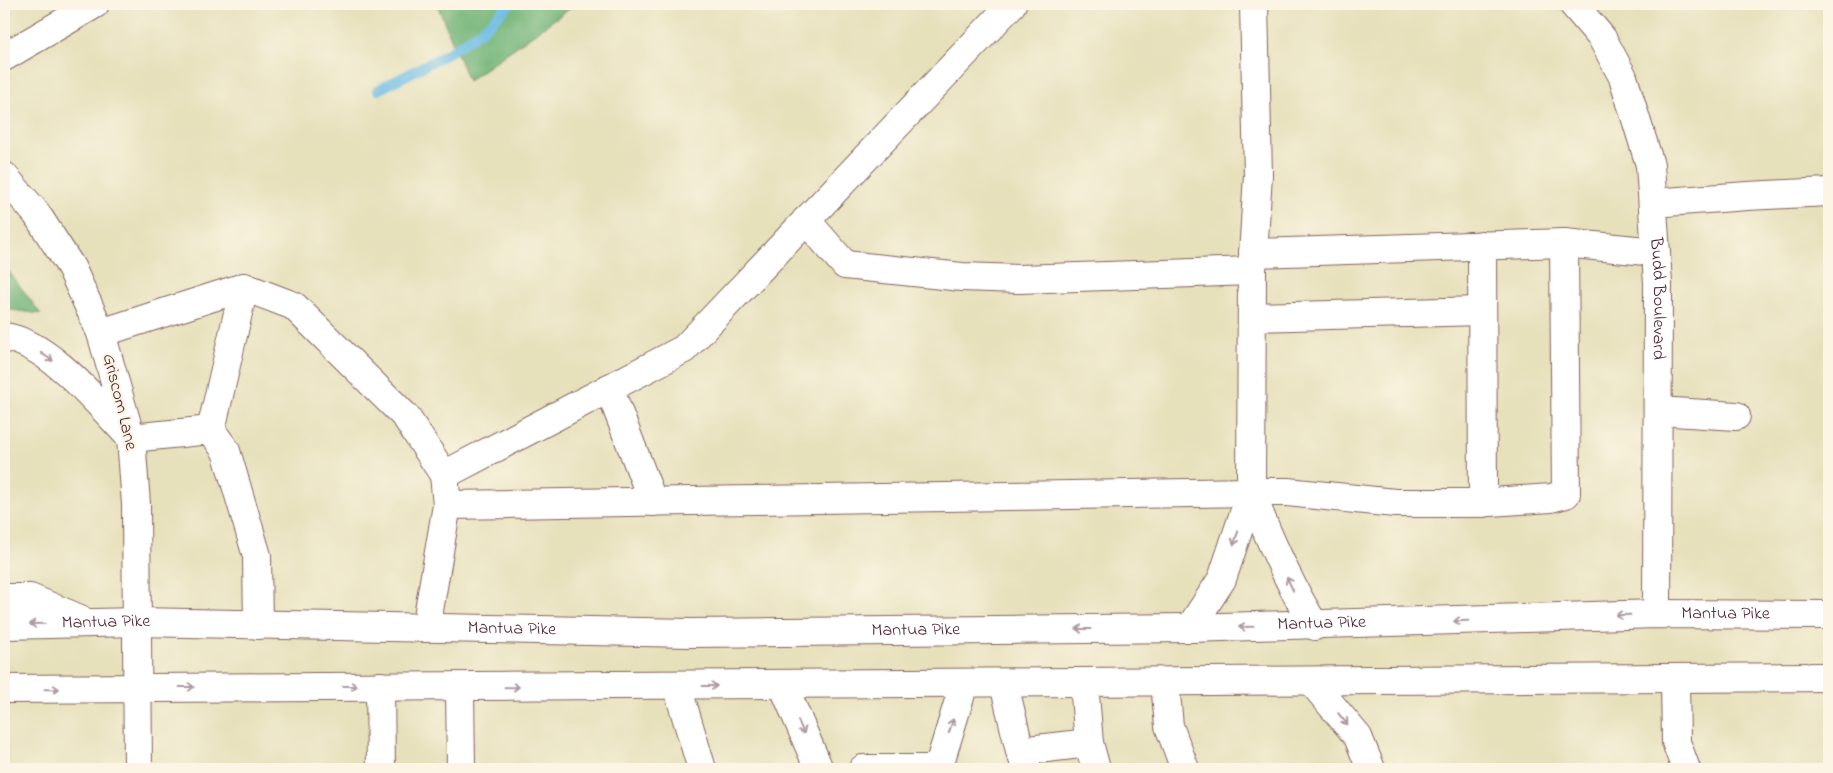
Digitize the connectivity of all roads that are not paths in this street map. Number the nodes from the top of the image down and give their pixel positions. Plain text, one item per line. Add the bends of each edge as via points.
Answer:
1 (95, 4) edge
2 (1012, 4) edge
3 (1254, 4) edge
4 (1573, 4) edge
5 (4, 57) edge
6 (4, 176) edge
7 (1829, 192) edge
8 (1653, 203) junction
9 (806, 220) junction
10 (1564, 243) junction
11 (1482, 245) junction
12 (1656, 252) junction
13 (1253, 262) junction
14 (244, 287) junction
15 (1482, 312) junction
16 (1252, 317) junction
17 (101, 333) junction
18 (4, 337) edge
19 (609, 388) junction
20 (1658, 410) junction
21 (1736, 416) dead end
22 (211, 430) junction
23 (131, 438) junction
24 (444, 474) junction
25 (1251, 492) junction
26 (653, 502) junction
27 (1483, 502) junction
28 (446, 505) junction
29 (4, 598) edge
30 (1657, 614) junction
31 (1829, 615) edge
32 (138, 622) junction
33 (90, 623) junction
34 (4, 625) edge
35 (258, 625) junction
36 (1315, 626) junction
37 (426, 628) junction
38 (1190, 628) junction
39 (1829, 677) edge
40 (1675, 680) junction
41 (1312, 682) junction
42 (1084, 683) junction
43 (1165, 683) junction
44 (964, 684) junction
45 (1004, 684) junction
46 (783, 685) junction
47 (380, 686) junction
48 (677, 686) junction
49 (139, 687) junction
50 (460, 688) junction
51 (4, 690) edge
52 (1089, 743) junction
53 (1023, 760) edge
54 (138, 769) edge
55 (381, 769) edge
56 (461, 769) edge
57 (702, 769) edge
58 (819, 769) edge
59 (863, 769) edge
60 (938, 769) edge
61 (1096, 769) edge
62 (1185, 769) edge
63 (1371, 769) edge
64 (1686, 769) edge

1 - 5 main road
2 - 9 main road
3 - 13 main road via 1258,175
4 - 8 main road, Budd Boulevard via 1602,38 1624,77 1650,165
6 - 17 main road, Griscom Lane via 36,213 70,267
7 - 8 main road
8 - 12 main road, Budd Boulevard
9 - 13 main road via 846,265 962,277 1019,280
9 - 19 main road via 684,348
10 - 11 main road
10 - 12 main road
10 - 27 main road via 1566,494
11 - 13 main road
11 - 15 main road
12 - 20 main road, Budd Boulevard
13 - 16 main road
14 - 17 main road
14 - 22 main road
14 - 24 main road via 294,306 406,417
15 - 16 main road
15 - 27 main road
16 - 25 main road
17 - 23 main road, Griscom Lane
18 -> 23 main road via 13,338 49,357
19 - 24 main road
19 - 26 main road
20 - 21 main road
20 - 30 main road, Budd Boulevard
22 - 23 main road
22 - 35 main road via 226,451 257,556
23 - 32 main road, Griscom Lane
24 - 28 main road
25 - 26 main road
25 - 27 main road via 1287,492 1394,503
36 -> 25 main road via 1294,592
25 -> 38 main road via 1222,580
26 - 28 main road
28 - 37 main road
29 - 33 main road via 30,598
30 - 31 main road, Mantua Pike
30 -> 36 main road, Mantua Pike
32 - 33 main road, Mantua Pike
32 - 35 main road, Mantua Pike
32 - 49 main road, Griscom Lane
33 -> 34 main road, Mantua Pike
35 - 37 main road, Mantua Pike
36 -> 38 main road, Mantua Pike
38 -> 37 main road, Mantua Pike via 691,633
39 - 40 main road
40 - 41 main road
40 - 64 main road via 1676,742
41 - 43 main road
41 -> 63 main road via 1358,737
42 - 43 main road
42 - 45 main road
42 - 52 main road
43 - 62 main road via 1169,726
44 - 45 main road
44 - 46 main road
60 -> 44 main road
45 - 53 main road
48 -> 46 main road
46 -> 58 main road
49 -> 47 main road
47 - 50 main road
47 - 55 main road
50 -> 48 main road
48 - 57 main road
51 -> 49 main road
49 - 54 main road, Griscom Lane
50 - 56 main road
52 - 53 main road
52 - 61 main road
59 - 60 main road

